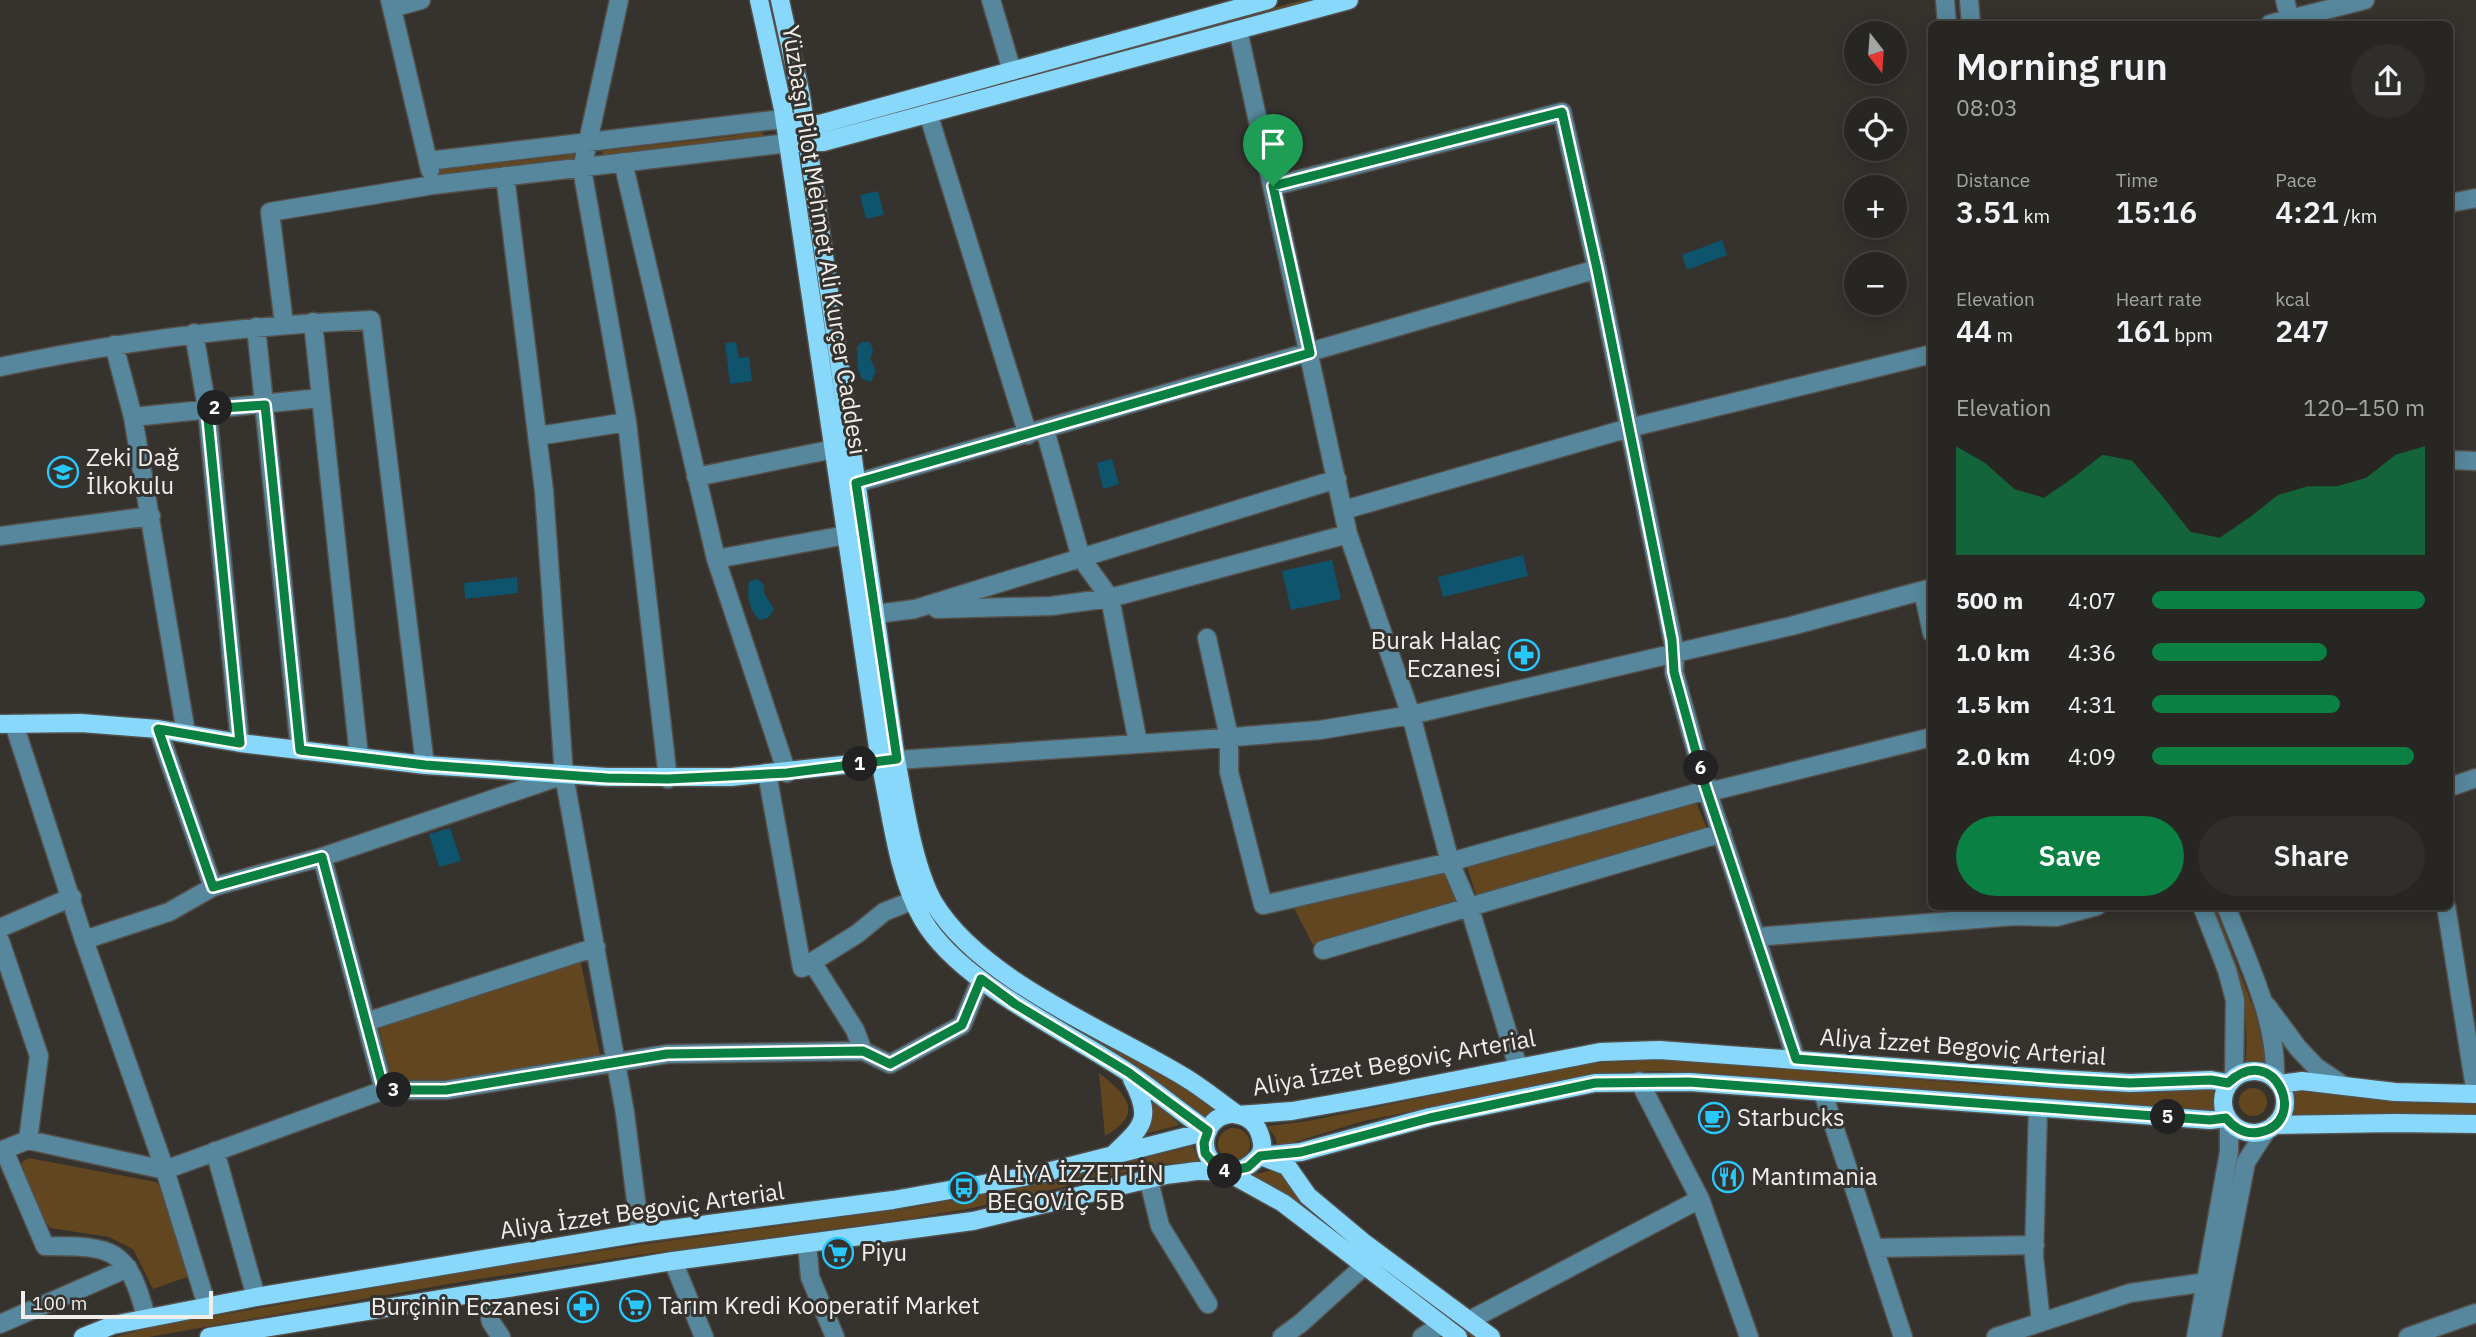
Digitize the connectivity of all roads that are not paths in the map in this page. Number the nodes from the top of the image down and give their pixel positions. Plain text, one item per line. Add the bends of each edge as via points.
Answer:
1 (421, 0) edge
2 (619, 0) edge
3 (759, 0) edge
4 (780, 0) edge
5 (991, 0) edge
6 (1268, 0) edge
7 (1349, 0) edge
8 (1945, 0) edge
9 (1969, 0) edge
10 (2285, 0) edge
11 (2365, 0) edge
12 (391, 4) edge
13 (1238, 4) edge
14 (1947, 21) edge
15 (1971, 21) edge
16 (2290, 21) edge
17 (2293, 21) edge
18 (1238, 30) junction
19 (1013, 71) junction
20 (928, 113) junction
21 (784, 121) junction
22 (804, 123) junction
23 (807, 142) junction
24 (588, 143) junction
25 (788, 143) junction
26 (428, 161) junction
27 (623, 162) junction
28 (582, 166) junction
29 (505, 176) junction
30 (433, 186) junction
31 (1273, 186) junction
32 (2475, 202) edge
33 (2453, 203) edge
34 (1597, 269) junction
35 (313, 322) junction
36 (284, 324) junction
37 (256, 327) junction
38 (194, 333) junction
39 (114, 345) junction
40 (1310, 353) junction
41 (1928, 355) edge
42 (0, 367) edge
43 (320, 398) junction
44 (265, 405) junction
45 (207, 409) junction
46 (134, 417) junction
47 (627, 422) junction
48 (1629, 428) junction
49 (1037, 433) junction
50 (538, 436) junction
51 (834, 449) junction
52 (2453, 460) edge
53 (2476, 461) edge
54 (696, 477) junction
55 (1337, 479) junction
56 (856, 483) junction
57 (1344, 510) junction
58 (151, 516) junction
59 (1348, 534) junction
60 (846, 535) junction
61 (0, 536) edge
62 (1081, 558) junction
63 (716, 559) junction
64 (1928, 590) edge
65 (1110, 598) junction
66 (915, 609) junction
67 (876, 614) junction
68 (1207, 638) dead end
69 (1675, 652) junction
70 (1411, 715) junction
71 (7, 724) edge
72 (158, 729) junction
73 (187, 733) junction
74 (1229, 737) junction
75 (1928, 738) edge
76 (240, 743) junction
77 (1138, 743) junction
78 (300, 750) junction
79 (359, 758) junction
80 (888, 760) junction
81 (425, 765) junction
82 (787, 773) junction
83 (767, 774) junction
84 (564, 775) junction
85 (2476, 778) edge
86 (668, 779) junction
87 (2453, 786) edge
88 (1707, 790) junction
89 (1722, 834) junction
90 (322, 857) junction
91 (1450, 862) junction
92 (213, 887) junction
93 (72, 897) junction
94 (914, 900) junction
95 (1470, 909) junction
96 (2082, 910) edge
97 (2204, 910) edge
98 (2228, 910) edge
99 (2447, 910) edge
100 (2037, 912) edge
101 (0, 928) edge
102 (1756, 937) junction
103 (84, 940) junction
104 (0, 941) edge
105 (596, 947) junction
106 (1323, 950) dead end
107 (812, 962) junction
108 (981, 979) junction
109 (2476, 982) edge
110 (2458, 985) junction
111 (2260, 997) junction
112 (366, 1021) junction
113 (863, 1051) junction
114 (1796, 1059) junction
115 (616, 1062) junction
116 (1518, 1068) junction
117 (1128, 1072) junction
118 (2231, 1080) junction
119 (1639, 1081) junction
120 (2277, 1081) junction
121 (2344, 1086) junction
122 (384, 1090) junction
123 (1823, 1093) junction
124 (2476, 1094) edge
125 (2038, 1108) junction
126 (1238, 1115) junction
127 (2228, 1120) junction
128 (2476, 1124) edge
129 (2270, 1128) junction
130 (1208, 1131) junction
131 (28, 1140) junction
132 (2, 1150) edge
133 (215, 1152) junction
134 (1113, 1155) junction
135 (1260, 1156) junction
136 (165, 1170) junction
137 (1227, 1172) junction
138 (1147, 1180) junction
139 (1700, 1199) junction
140 (640, 1233) junction
141 (807, 1243) junction
142 (2035, 1245) junction
143 (1874, 1248) junction
144 (673, 1261) junction
145 (1364, 1266) junction
146 (128, 1268) junction
147 (2207, 1282) junction
148 (485, 1290) junction
149 (256, 1297) junction
150 (1208, 1304) dead end
151 (207, 1306) junction
152 (2476, 1313) edge
153 (146, 1317) junction
154 (1470, 1320) junction
155 (2041, 1322) junction
156 (0, 1324) edge
157 (1441, 1325) junction
158 (1306, 1330) edge
159 (249, 1334) edge
160 (82, 1337) edge
161 (209, 1337) edge
162 (501, 1337) edge
163 (704, 1337) edge
164 (835, 1337) edge
165 (1282, 1337) edge
166 (1422, 1337) edge
167 (1458, 1337) edge
168 (1491, 1337) edge
169 (1749, 1337) edge
170 (1903, 1337) edge
171 (1996, 1337) edge
172 (2196, 1337) edge
173 (2212, 1337) edge
174 (2407, 1337) edge

1 - 12 street
2 - 24 street
3 - 21 main road, Yüzbaşı Pilot Mehmet Ali Kurçer Caddesi
4 - 22 main road, Yüzbaşı Pilot Mehmet Ali Kurçer Caddesi
5 - 19 street
6 - 13 main road
7 - 18 main road
8 - 14 street
9 - 15 street
10 - 16 street
11 - 17 street
12 - 26 street
13 - 19 main road
18 - 20 main road
18 - 31 street
19 - 22 main road via 820,124
20 - 23 main road via 823,142
20 - 49 street
21 - 22 main road
21 - 24 street
21 - 25 main road, Yüzbaşı Pilot Mehmet Ali Kurçer Caddesi
22 - 23 main road, Yüzbaşı Pilot Mehmet Ali Kurçer Caddesi
23 - 25 main road
23 - 56 main road, Yüzbaşı Pilot Mehmet Ali Kurçer Caddesi
24 - 26 street
24 - 28 street
25 - 27 street
25 - 51 main road, Yüzbaşı Pilot Mehmet Ali Kurçer Caddesi
26 - 30 street
27 - 28 street
27 - 54 street
28 - 29 street
28 - 47 street
29 - 30 street
29 - 50 street
30 - 36 street via 270,212
31 - 34 street via 1562,112
31 - 40 street
32 - 33 street
34 - 40 street
34 - 48 street
35 - 36 street
35 - 43 street
35 - 81 street via 371,320
36 - 37 street
37 - 38 street
37 - 44 street
38 - 39 street
38 - 45 street
39 - 42 street
39 - 46 street
40 - 49 street
40 - 55 street
41 - 48 street
43 - 44 street
43 - 79 street
44 - 45 street
44 - 78 street
45 - 46 street
45 - 76 street
46 - 58 street
47 - 50 street
47 - 86 street
48 - 57 street
48 - 69 street
49 - 56 street
49 - 62 street
50 - 84 street
51 - 54 street
51 - 60 main road, Yüzbaşı Pilot Mehmet Ali Kurçer Caddesi
52 - 53 street
54 - 63 street
55 - 57 street
55 - 62 street
56 - 67 main road, Yüzbaşı Pilot Mehmet Ali Kurçer Caddesi
57 - 59 street
58 - 61 street
58 - 73 street
59 - 65 street
59 - 70 street
60 - 63 street
60 - 80 main road, Yüzbaşı Pilot Mehmet Ali Kurçer Caddesi
62 - 65 street
62 - 66 street
63 - 82 street
64 - 69 street
65 - 66 street via 1051,606
65 - 77 street
66 - 67 street
67 - 80 main road, Yüzbaşı Pilot Mehmet Ali Kurçer Caddesi
68 - 74 street
69 - 70 street
69 - 88 street via 1674,672
70 - 74 street via 1320,730
70 - 91 street
71 - 72 main road
71 - 93 street
72 - 73 main road
72 - 92 street
73 - 76 main road
74 - 77 street
74 - 91 street via 1230,772 1264,905
75 - 88 street
76 - 78 main road
77 - 80 street
78 - 79 main road
79 - 81 main road
80 - 82 main road
80 - 94 main road, Yüzbaşı Pilot Mehmet Ali Kurçer Caddesi via 902,866
80 - 126 main road, Yüzbaşı Pilot Mehmet Ali Kurçer Caddesi via 919,865 933,901 953,930 976,953 1019,983 1186,1079
81 - 84 main road
82 - 83 main road
83 - 86 main road
83 - 107 street via 802,968
84 - 86 main road
84 - 90 street
84 - 105 street
85 - 87 street
88 - 89 street
88 - 91 street
89 - 95 street
89 - 102 street
90 - 92 street
90 - 112 street
91 - 95 street
92 - 103 street via 169,912
93 - 101 street
93 - 103 street
94 - 107 street via 884,912
94 - 108 main road, Yüzbaşı Pilot Mehmet Ali Kurçer Caddesi via 939,944
95 - 106 street
95 - 116 street
96 - 100 street via 2056,917
97 - 118 street via 2235,1000
98 - 111 street
99 - 110 street
100 - 102 street
102 - 114 street
103 - 136 street
104 - 131 street via 39,1056
105 - 112 street
105 - 115 street
107 - 113 street
108 - 113 street via 962,1025 890,1064
108 - 117 main road, Yüzbaşı Pilot Mehmet Ali Kurçer Caddesi
109 - 110 street
110 - 124 street
111 - 120 street via 2275,1052
111 - 121 street via 2298,1048
112 - 122 street
113 - 115 street via 667,1054
114 - 116 main road, Aliya İzzet Begoviç Arterial via 1658,1050 1600,1052
114 - 118 main road, Aliya İzzet Begoviç Arterial via 2130,1083
115 - 122 street via 446,1090
115 - 140 street
116 - 126 main road, Aliya İzzet Begoviç Arterial via 1292,1111
117 - 130 main road, Yüzbaşı Pilot Mehmet Ali Kurçer Caddesi
117 - 134 main road via 1142,1099 1144,1119
118 - 120 main road via 2250,1070
118 - 127 main road via 2223,1095
119 - 123 main road
119 - 135 main road via 1595,1083 1418,1120 1301,1152
119 - 139 street
120 - 121 main road
120 - 129 main road via 2285,1109
121 - 124 main road
122 - 133 street
123 - 125 main road
123 - 143 street
125 - 127 main road
125 - 142 street
126 - 130 main road via 1220,1118
126 - 135 main road via 1259,1130
127 - 129 main road via 2250,1133
127 - 147 street via 2229,1152
128 - 129 main road
129 - 173 street via 2246,1162
130 - 134 main road, Aliya İzzet Begoviç Arterial
130 - 137 main road via 1205,1153
131 - 132 street
131 - 136 street
132 - 146 street via 46,1246 104,1250
133 - 136 street
133 - 149 street
134 - 140 main road, Aliya İzzet Begoviç Arterial via 1035,1175 893,1200
135 - 137 main road via 1248,1167
135 - 154 main road via 1287,1166 1308,1196
136 - 151 street
137 - 138 main road via 1198,1171
137 - 145 main road via 1283,1203
138 - 141 main road via 974,1221
138 - 150 street via 1160,1226
139 - 154 street
139 - 169 street
140 - 149 main road, Aliya İzzet Begoviç Arterial
141 - 144 main road
141 - 164 street via 810,1277
142 - 143 street
142 - 155 street
143 - 170 street
144 - 148 main road
144 - 163 street
145 - 157 main road
145 - 158 street
146 - 153 street
146 - 156 street
147 - 155 street via 2130,1293
147 - 172 street
148 - 159 main road
148 - 162 street via 491,1322
149 - 151 main road, Aliya İzzet Begoviç Arterial
151 - 153 main road, Aliya İzzet Begoviç Arterial
152 - 174 street
153 - 160 main road, Aliya İzzet Begoviç Arterial
154 - 168 main road
155 - 171 street
157 - 166 street
157 - 167 main road
158 - 165 street
159 - 161 main road

